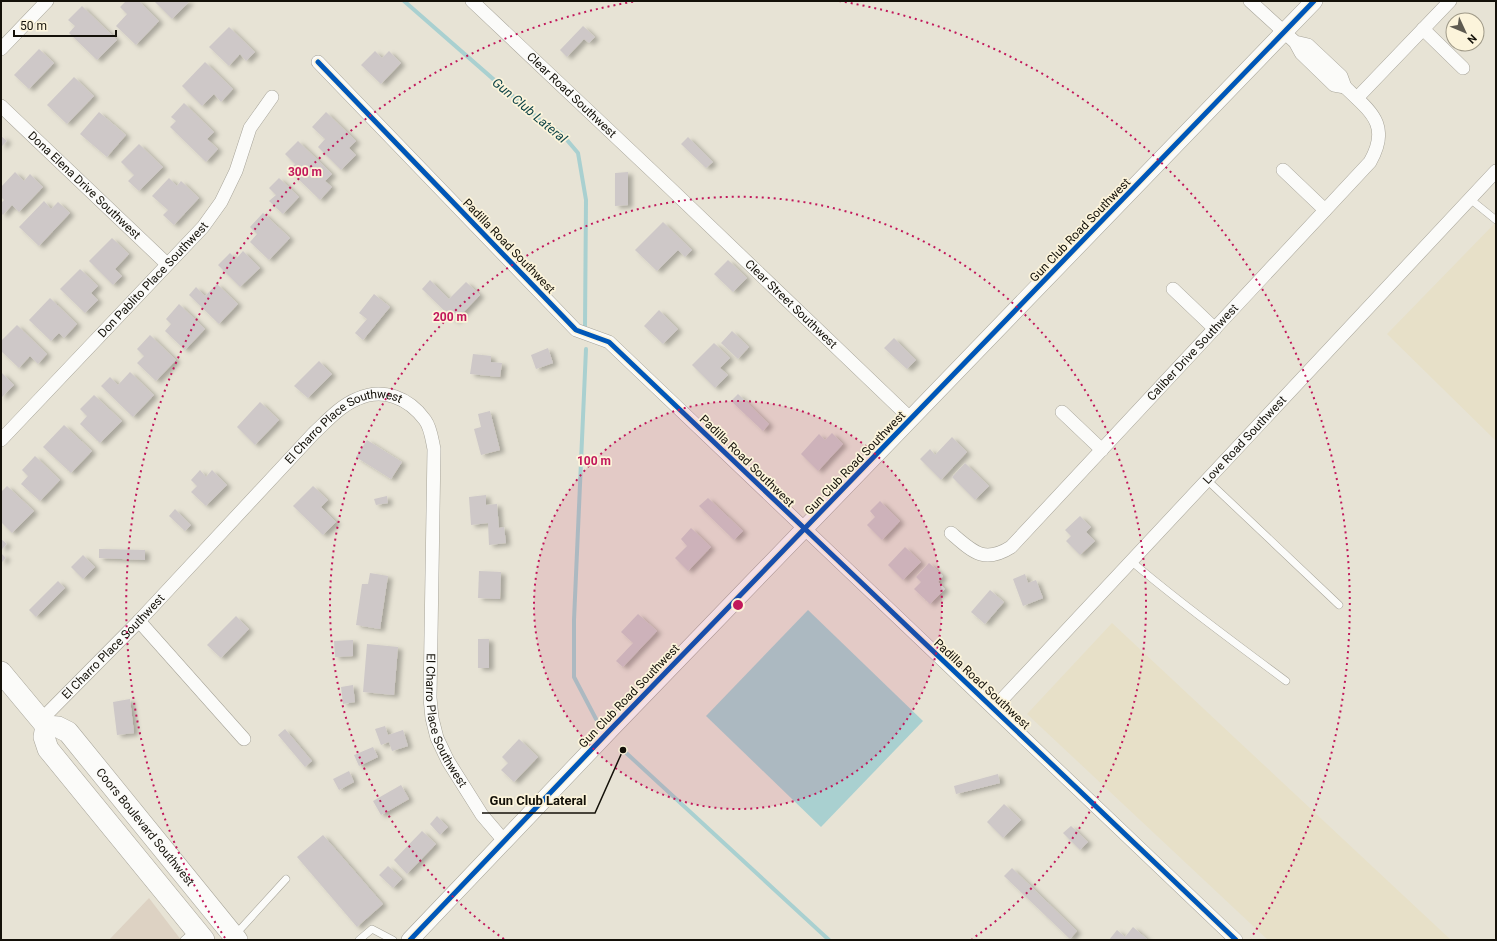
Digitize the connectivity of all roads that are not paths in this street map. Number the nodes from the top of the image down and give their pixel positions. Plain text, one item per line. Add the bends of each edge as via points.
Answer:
1 (47, 1) edge
2 (472, 1) edge
3 (1250, 1) edge
4 (1314, 1) edge
5 (1450, 1) edge
6 (1423, 29) junction
7 (1289, 37) junction
8 (1, 49) edge
9 (318, 62) dead end
10 (1463, 68) dead end
11 (272, 97) dead end
12 (1357, 98) junction
13 (1, 106) edge
14 (1284, 170) dead end
15 (1496, 171) edge
16 (671, 188) joint
17 (1470, 199) junction
18 (1325, 210) junction
19 (1496, 220) edge
20 (167, 264) junction
21 (1173, 289) dead end
22 (1214, 329) junction
23 (1062, 412) dead end
24 (911, 419) junction
25 (1, 440) edge
26 (1102, 450) junction
27 (1207, 480) junction
28 (804, 530) junction
29 (951, 533) dead end
30 (1131, 561) junction
31 (1339, 606) dead end
32 (139, 621) junction
33 (1, 672) edge
34 (1286, 681) dead end
35 (994, 708) junction
36 (43, 723) junction
37 (244, 739) dead end
38 (505, 842) junction
39 (286, 879) dead end
40 (195, 937) edge
41 (236, 938) edge
42 (359, 940) edge
43 (393, 940) edge
44 (410, 940) edge
45 (1236, 940) edge

1 - 8 street
2 - 16 street, Clear Road Southwest
3 - 7 street, Caliber Drive Southwest
4 - 7 street, Gun Club Road Southwest
5 - 6 street
6 - 10 street
6 - 12 street
7 - 12 street, Caliber Drive Southwest via 1301,53 1334,85 1345,87
7 - 24 street, Gun Club Road Southwest
9 - 28 street, Padilla Road Southwest via 576,330 609,342
11 - 20 street, Don Pablito Place Southwest via 250,128 236,171 221,202 203,226
12 - 18 street, Caliber Drive Southwest via 1371,113 1379,127 1380,140 1370,162
13 - 20 street, Dona Elena Drive Southwest
14 - 18 street
15 - 17 street, Love Road Southwest
16 - 24 street, Clear Street Southwest
17 - 19 lane
17 - 27 street, Love Road Southwest
18 - 22 street, Caliber Drive Southwest
20 - 25 street, Don Pablito Place Southwest
21 - 22 street
22 - 26 street, Caliber Drive Southwest
23 - 26 street
24 - 28 street, Gun Club Road Southwest
26 - 29 street, Caliber Drive Southwest via 1012,547 1002,553 992,556 975,552
27 - 30 street, Love Road Southwest
27 - 31 lane
28 - 35 street, Padilla Road Southwest
28 - 38 street, Gun Club Road Southwest
30 - 34 lane
30 - 35 street, Love Road Southwest
32 - 36 street, El Charro Place Southwest
32 - 37 street
32 - 38 street, El Charro Place Southwest via 314,433 336,413 356,399 371,394 389,395 403,400 426,421 434,450 430,698 432,718 437,738 448,762 482,815
33 - 36 main road
35 - 45 street, Padilla Road Southwest
36 - 40 main road via 48,749
36 - 41 main road, Coors Boulevard Southwest via 68,732
38 - 44 street, Gun Club Road Southwest
39 - 41 lane
42 - 43 lane via 372,929

